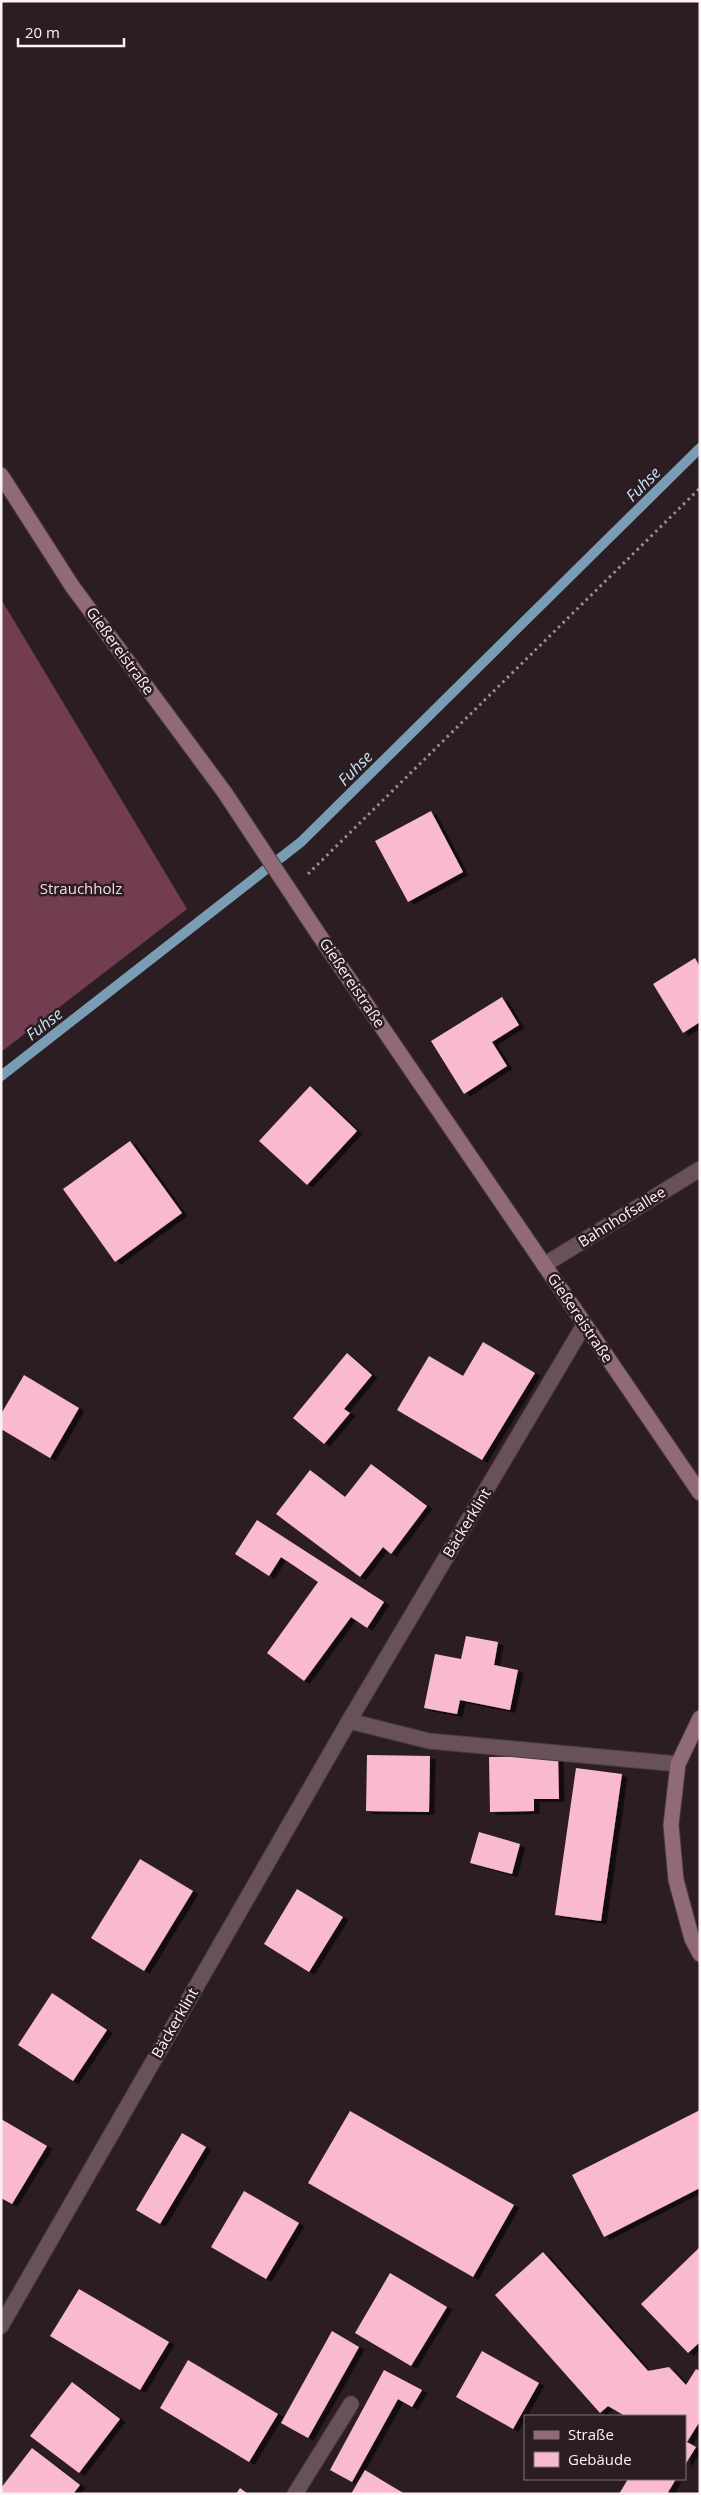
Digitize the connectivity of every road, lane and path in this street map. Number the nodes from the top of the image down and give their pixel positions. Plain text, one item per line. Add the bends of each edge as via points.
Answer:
1 (1, 476) edge
2 (700, 488) edge
3 (291, 891) junction
4 (700, 1168) edge
5 (544, 1265) junction
6 (584, 1324) junction
7 (700, 1493) edge
8 (700, 1718) edge
9 (349, 1720) junction
10 (678, 1764) junction
11 (700, 1954) edge
12 (1, 2326) edge
13 (351, 2404) dead end
14 (295, 2494) edge

1 - 3 main road, Gießereistraße via 72,586 225,793
2 - 3 path
3 - 5 main road, Gießereistraße
4 - 5 street, Bahnhofsallee
5 - 6 main road, Gießereistraße
6 - 7 main road, Gießereistraße
6 - 9 street, Bäckerklint
8 - 10 main road
9 - 10 street via 429,1741
9 - 12 street, Bäckerklint
10 - 11 main road via 671,1825 676,1880 692,1939
13 - 14 street

